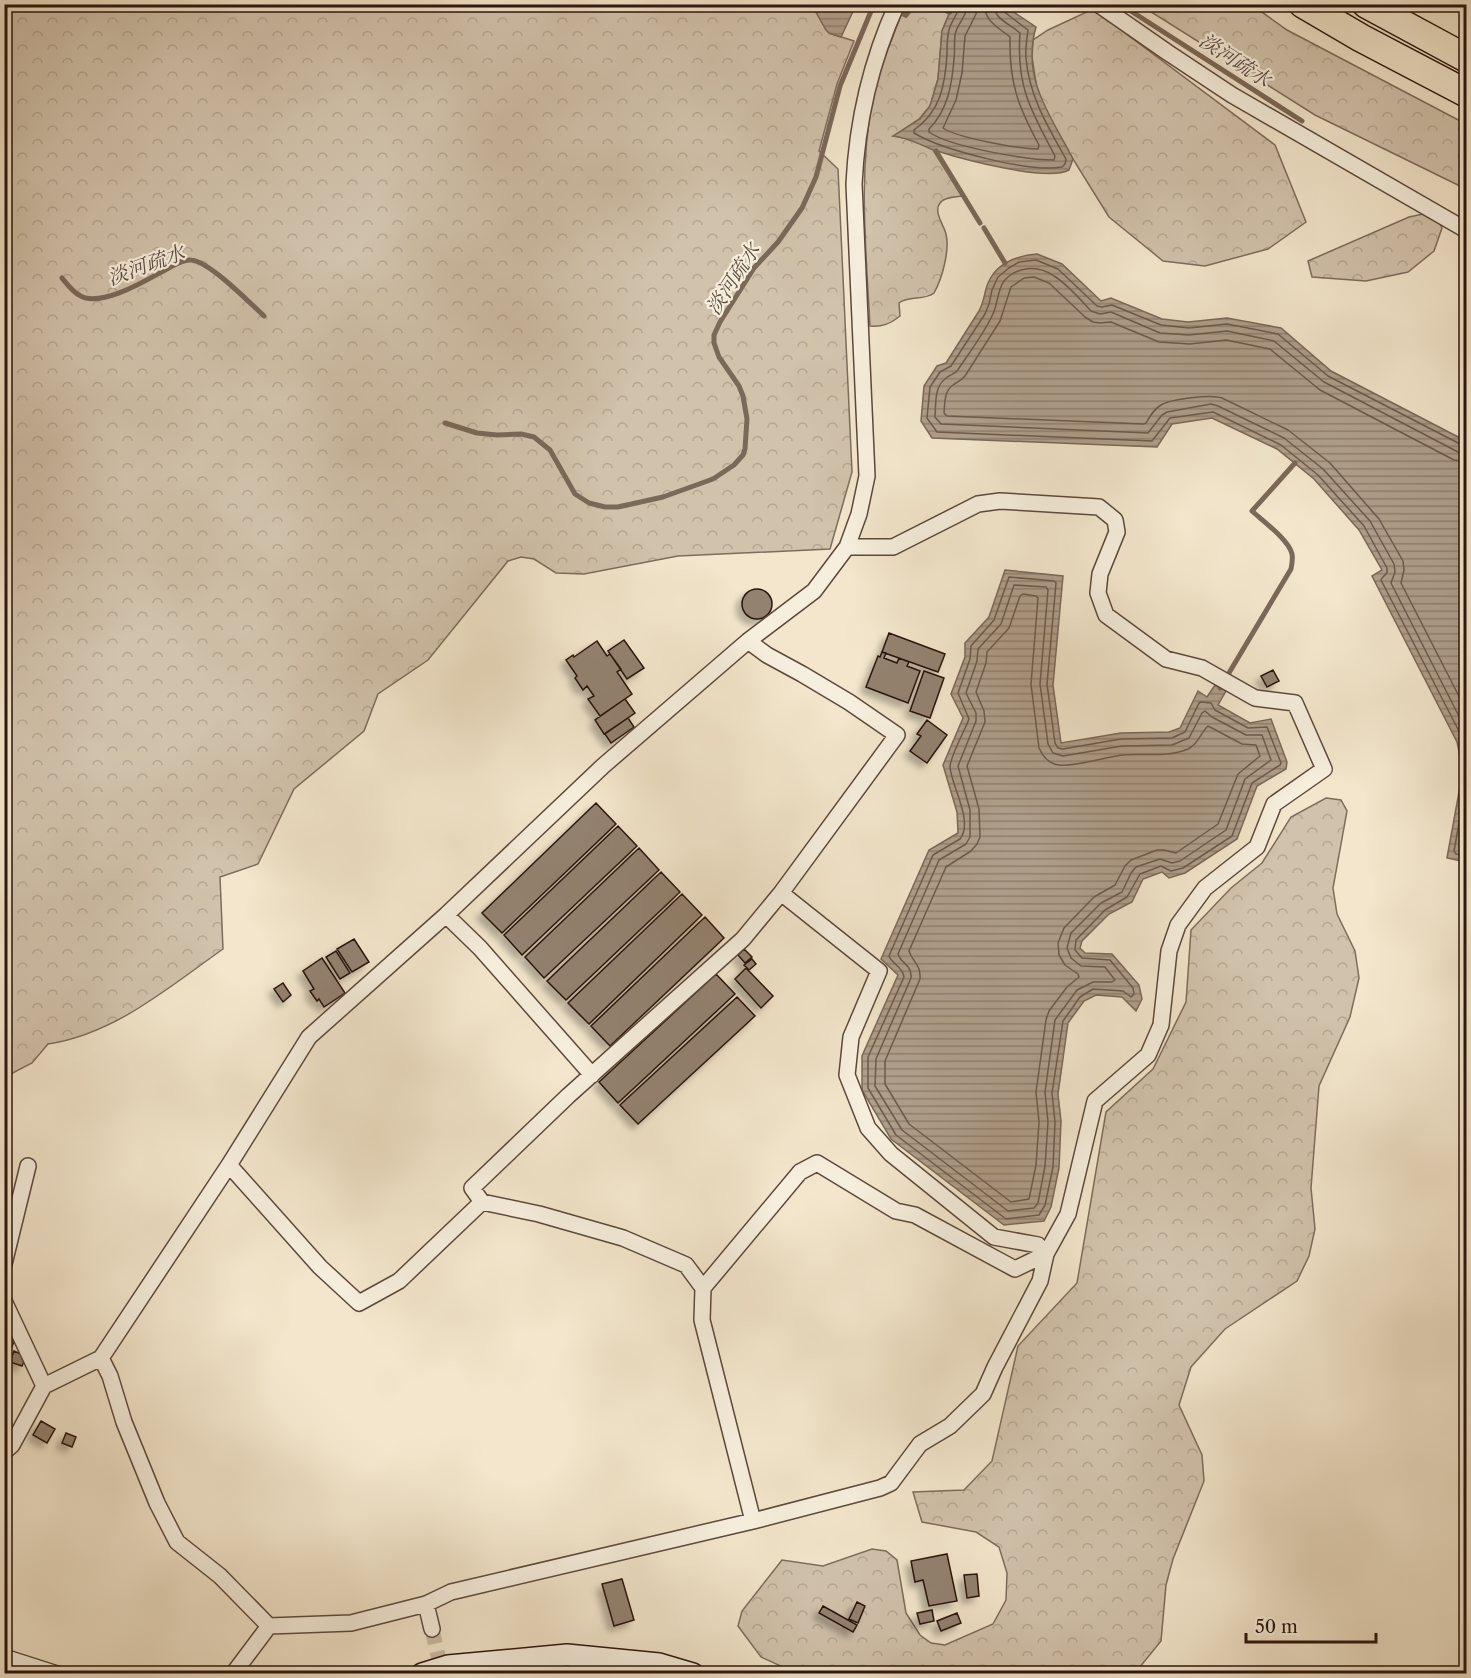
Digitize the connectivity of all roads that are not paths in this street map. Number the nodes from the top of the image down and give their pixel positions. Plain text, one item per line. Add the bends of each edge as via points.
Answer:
1 (897, 4) edge
2 (1098, 4) edge
3 (1303, 4) edge
4 (1366, 4) edge
5 (1467, 58) edge
6 (1467, 93) edge
7 (1467, 230) edge
8 (847, 547) junction
9 (748, 641) junction
10 (781, 893) junction
11 (446, 915) junction
12 (592, 1075) junction
13 (229, 1165) junction
14 (28, 1166) dead end
15 (482, 1202) junction
16 (1046, 1254) junction
17 (4, 1264) edge
18 (703, 1288) junction
19 (4, 1301) edge
20 (101, 1358) junction
21 (44, 1386) junction
22 (4, 1452) edge
23 (753, 1521) junction
24 (426, 1604) junction
25 (269, 1626) junction
26 (432, 1629) tunnel mouth
27 (4, 1657) edge
28 (57, 1674) edge
29 (233, 1674) edge
30 (422, 1674) edge
31 (693, 1674) edge

1 - 8 street via 866,93 855,162 867,476
2 - 7 street via 1232,94
3 - 6 highway
4 - 5 highway
8 - 9 street via 814,591
8 - 16 street via 893,547 978,504 1000,501 1099,507 1115,520 1117,532 1100,574 1098,593 1106,615 1166,659 1202,668 1255,698 1295,703 1324,769 1274,804 1257,847 1205,888 1178,925 1169,951 1161,1025 1148,1055 1095,1101 1068,1214
9 - 10 street via 897,735
9 - 11 street via 603,766
10 - 12 street via 743,939
10 - 16 street via 879,971 851,1037 846,1075 868,1128 891,1154 994,1237 1038,1245
11 - 12 street
11 - 13 street via 309,1037
12 - 15 street via 472,1188
13 - 15 street via 320,1267 359,1303 399,1281
13 - 20 street
14 - 17 street
15 - 18 street via 622,1238 686,1265
16 - 18 street via 1015,1269 915,1215 896,1211 817,1162 800,1172
16 - 23 street via 1040,1281 983,1394 950,1426 920,1444 891,1483
18 - 23 street via 702,1320
19 - 21 street
20 - 21 street
20 - 25 street via 124,1422 177,1542 220,1576
21 - 22 street via 12,1445
23 - 24 street via 451,1593
24 - 25 street via 351,1623
24 - 26 street
25 - 29 street
27 - 28 street
30 - 31 street via 448,1666 567,1655 659,1664

